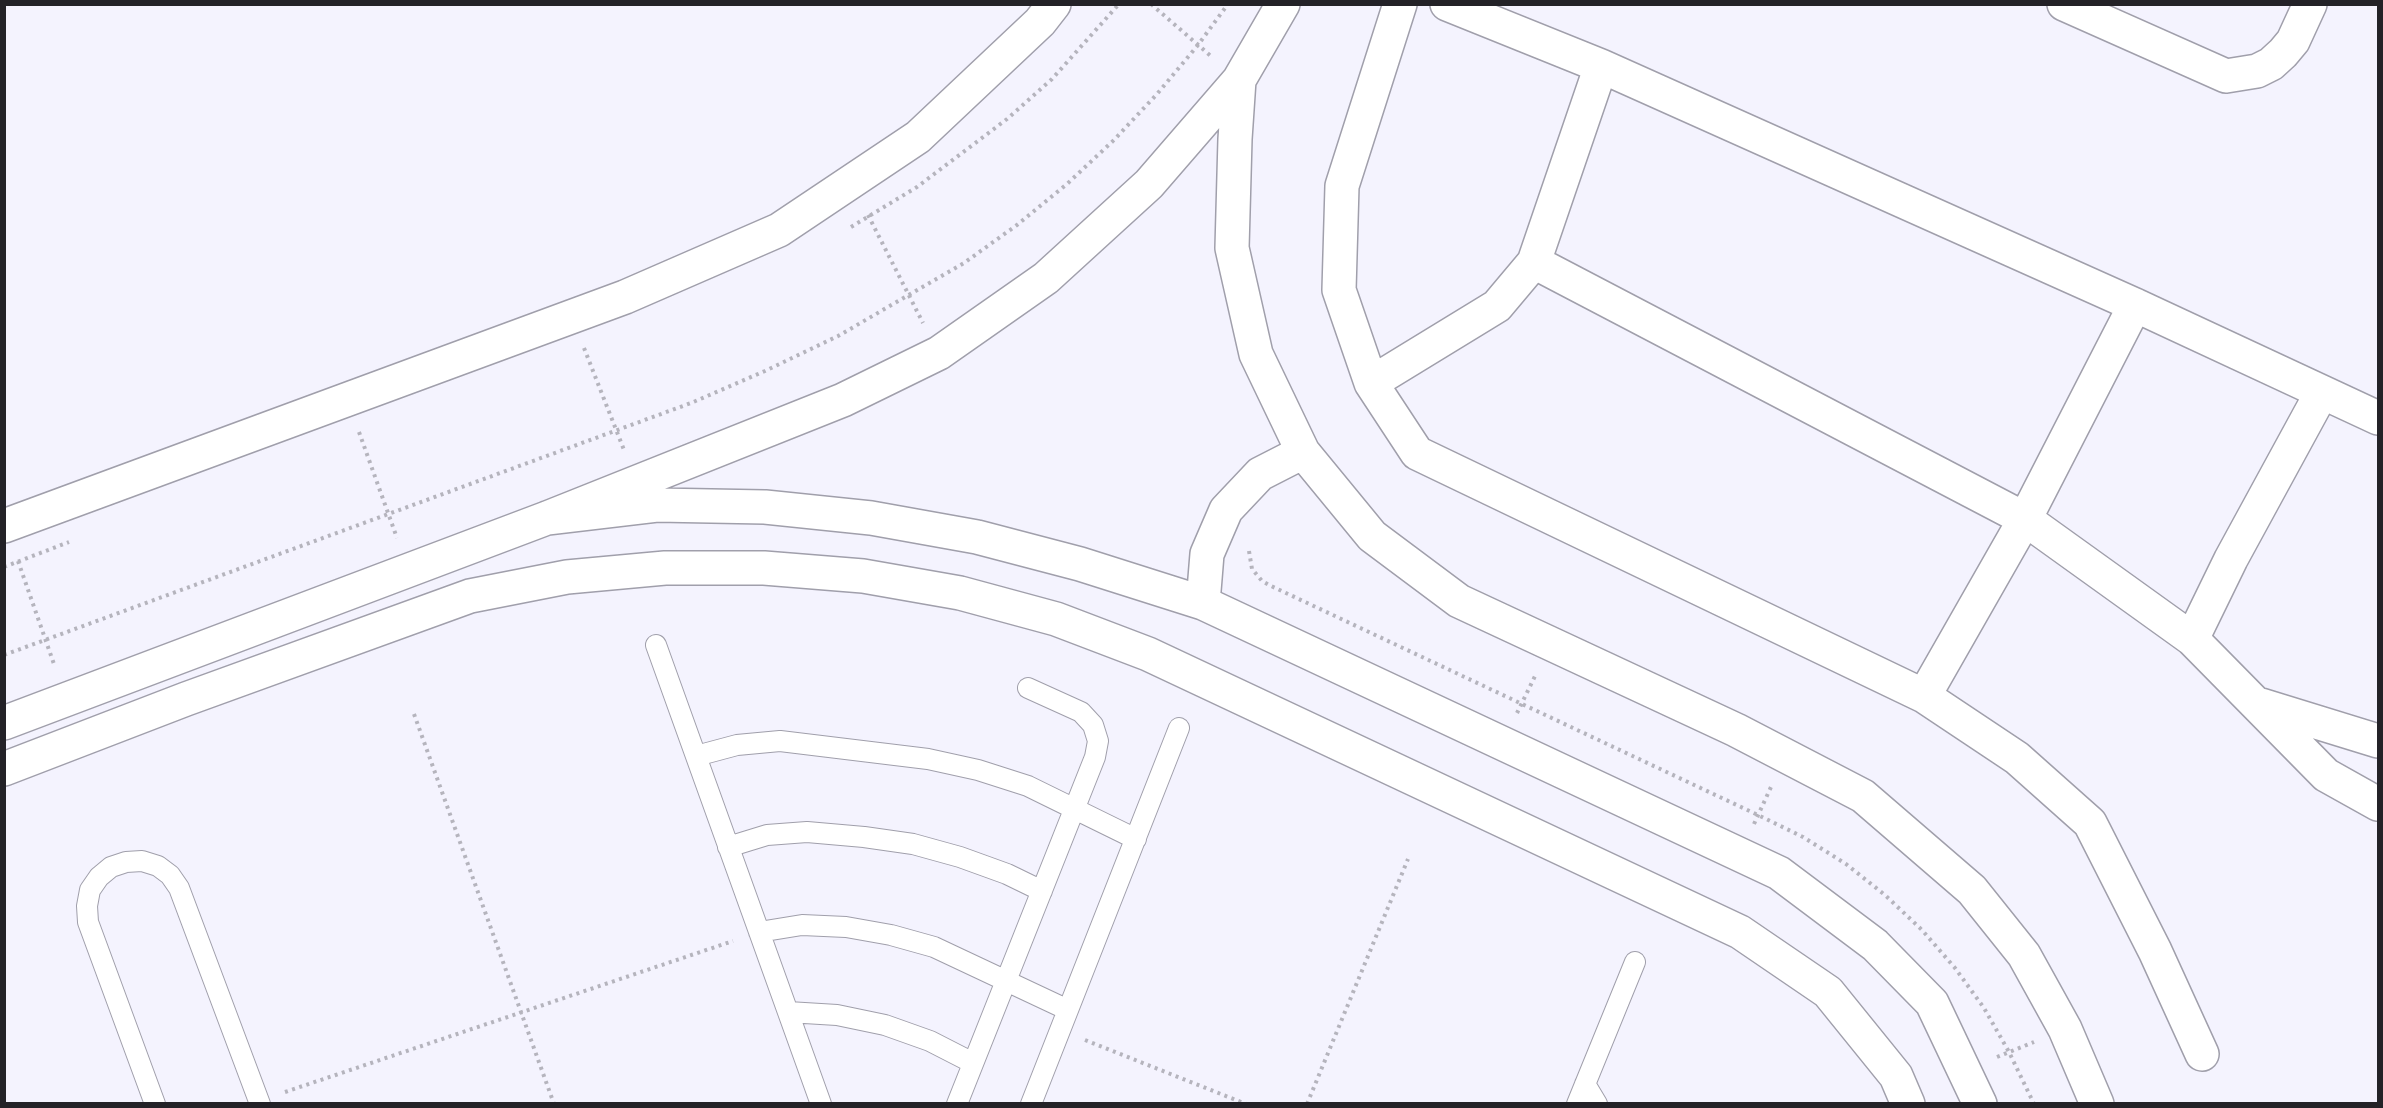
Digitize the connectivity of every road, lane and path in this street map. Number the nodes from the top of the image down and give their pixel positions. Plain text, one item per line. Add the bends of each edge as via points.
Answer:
1 (1054, 4) edge
2 (1151, 4) edge
3 (1228, 4) edge
4 (1283, 4) edge
5 (1400, 4) edge
6 (1447, 4) edge
7 (2064, 4) edge
8 (2310, 4) edge
9 (1198, 45) junction
10 (1600, 66) junction
11 (1239, 80) junction
12 (851, 182) junction
13 (1534, 262) junction
14 (910, 296) junction
15 (2135, 306) junction
16 (572, 317) junction
17 (939, 353) junction
18 (1371, 383) junction
19 (2322, 392) junction
20 (348, 400) junction
21 (2379, 418) edge
22 (615, 429) junction
23 (1303, 452) junction
24 (636, 481) junction
25 (388, 514) junction
26 (547, 518) junction
27 (2025, 519) junction
28 (5, 526) edge
29 (1248, 545) dead end
30 (409, 571) junction
31 (1203, 603) junction
32 (2192, 639) junction
33 (46, 640) junction
34 (1551, 644) junction
35 (656, 645) dead end
36 (4, 655) edge
37 (168, 662) junction
38 (1028, 688) dead end
39 (1924, 696) junction
40 (186, 699) junction
41 (67, 700) junction
42 (1522, 704) junction
43 (2256, 704) junction
44 (414, 714) dead end
45 (4, 723) edge
46 (1179, 728) dead end
47 (2379, 741) edge
48 (1503, 744) junction
49 (696, 756) junction
50 (1786, 757) junction
51 (4, 769) edge
52 (2379, 804) edge
53 (1074, 809) junction
54 (1758, 815) junction
55 (1136, 839) junction
56 (728, 847) junction
57 (1738, 854) junction
58 (1407, 859) dead end
59 (1042, 891) junction
60 (759, 932) junction
61 (1635, 962) dead end
62 (1006, 980) junction
63 (1068, 1010) junction
64 (521, 1012) junction
65 (788, 1012) junction
66 (2065, 1029) junction
67 (1060, 1030) junction
68 (2009, 1052) junction
69 (2202, 1054) dead end
70 (973, 1063) junction
71 (1965, 1071) junction
72 (1585, 1084) junction
73 (820, 1099) edge
74 (259, 1102) edge
75 (155, 1104) edge
76 (554, 1104) edge
77 (838, 1104) edge
78 (957, 1104) edge
79 (1031, 1104) edge
80 (1246, 1104) edge
81 (1307, 1104) edge
82 (1577, 1104) edge
83 (1597, 1104) edge
84 (1908, 1104) edge
85 (1980, 1104) edge
86 (2034, 1104) edge
87 (2097, 1104) edge

1 - 12 street via 918,138
2 - 9 path
3 - 9 path
4 - 11 street
5 - 18 street via 1342,186 1339,290
6 - 10 street
7 - 8 street via 2226,76 2257,71 2271,64 2293,41
9 - 11 path
9 - 14 path via 1136,117 1067,184 1017,225
10 - 13 street
10 - 15 street
11 - 17 street via 1149,184 1046,278
11 - 23 street via 1233,248 1256,354
12 - 14 path
12 - 16 street via 779,230
13 - 18 street via 1497,306
13 - 27 street
14 - 17 path
14 - 22 path via 765,371 691,403
15 - 19 street
15 - 27 street
16 - 20 street
16 - 22 path
17 - 24 street via 843,400
18 - 39 street via 1417,453
19 - 21 street
19 - 32 street
20 - 25 path
20 - 28 street
22 - 24 path
22 - 25 path
23 - 31 street via 1260,474 1226,510 1207,554
23 - 34 street via 1372,536 1459,601
24 - 26 street
25 - 30 path
25 - 33 path
26 - 30 street
26 - 31 street via 657,505 765,507 871,518 977,537
27 - 32 street
27 - 39 street
28 - 33 path
29 - 42 path via 1252,569 1262,581
30 - 37 street
31 - 48 street
32 - 43 street
33 - 36 path
33 - 41 path
34 - 42 path
34 - 50 street
35 - 49 lane
37 - 40 street
37 - 41 street
38 - 53 lane via 1081,712 1093,725 1098,741 1095,757
39 - 69 street via 2017,758 2090,822
40 - 51 street
40 - 84 street via 470,596 567,577 665,568 764,568 863,576 960,593 1056,619 1148,654 1740,932 1828,992 1896,1076
41 - 45 street
42 - 48 path
42 - 54 path
43 - 47 street
43 - 52 street via 2326,775
44 - 64 path
46 - 55 lane
48 - 57 street
49 - 53 lane via 737,745 780,741 928,759 1028,786
49 - 56 lane
50 - 54 path
50 - 66 street via 1863,796 1972,890 2024,955
53 - 55 lane
53 - 59 lane
54 - 57 path
54 - 68 path via 1803,837 1886,895 1955,968
55 - 63 lane
56 - 59 lane via 767,835 807,832 864,837 960,856
56 - 60 lane
57 - 71 street via 1779,873 1875,945 1932,1004
58 - 81 path
59 - 62 lane
60 - 62 lane via 802,925 891,935 934,947
60 - 64 path
60 - 65 lane
61 - 72 lane
62 - 63 lane
62 - 70 lane
63 - 67 lane
64 - 74 path
64 - 76 path
65 - 70 lane via 837,1015 885,1025 930,1041
65 - 73 lane
66 - 68 path
66 - 87 street
67 - 79 lane
67 - 80 path
68 - 71 path
68 - 86 path
70 - 78 lane
71 - 85 street
72 - 82 lane
72 - 83 lane
73 - 77 lane
74 - 75 lane via 179,888 158,866 126,862 105,872 90,890 88,922

